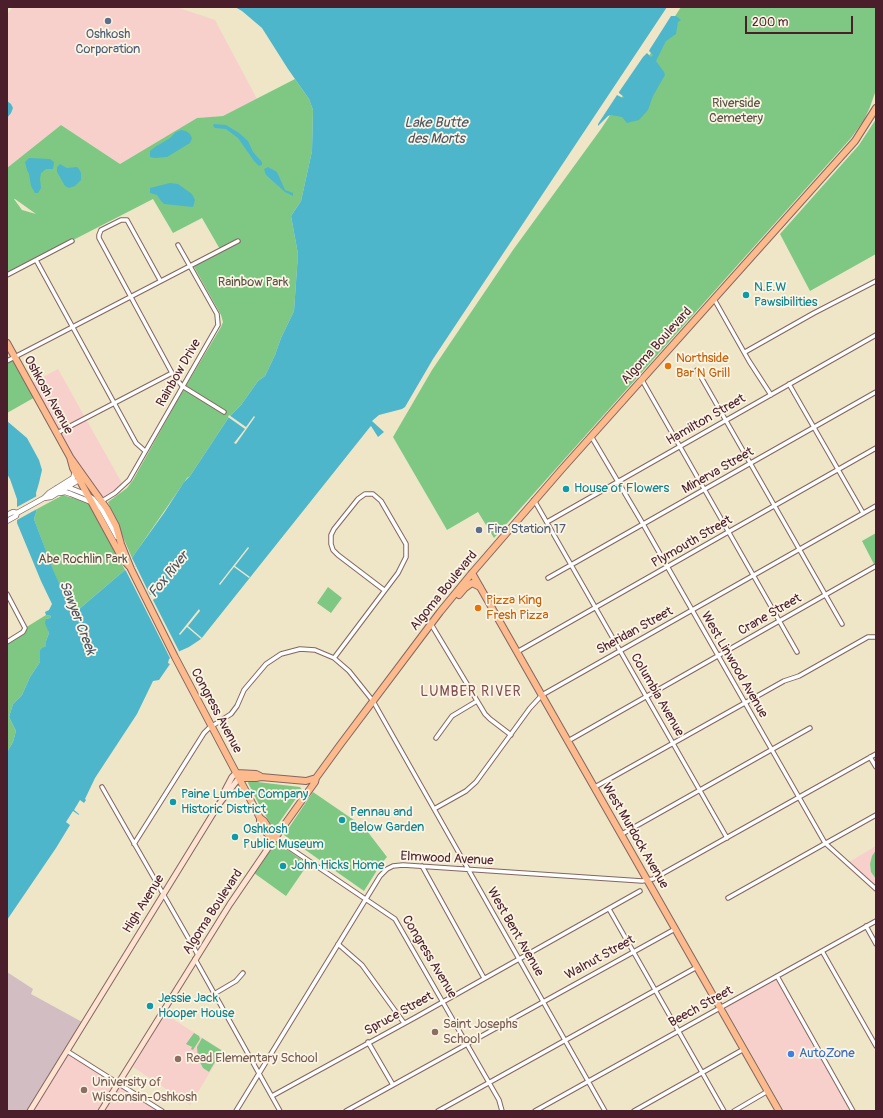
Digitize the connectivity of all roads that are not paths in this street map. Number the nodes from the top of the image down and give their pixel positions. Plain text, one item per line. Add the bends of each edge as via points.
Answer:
1 (876, 108) edge
2 (72, 241) dead end
3 (238, 241) dead end
4 (178, 245) dead end
5 (36, 260) junction
6 (190, 266) junction
7 (7, 275) edge
8 (160, 280) junction
9 (876, 281) edge
10 (131, 296) junction
11 (714, 299) junction
12 (73, 326) junction
13 (876, 335) edge
14 (7, 343) edge
15 (744, 352) junction
16 (15, 357) junction
17 (7, 361) edge
18 (697, 370) dead end
19 (172, 373) junction
20 (642, 380) junction
21 (789, 384) junction
22 (182, 386) junction
23 (876, 392) edge
24 (771, 394) junction
25 (115, 403) junction
26 (224, 412) dead end
27 (726, 420) junction
28 (814, 427) junction
29 (57, 433) junction
30 (591, 436) junction
31 (680, 446) junction
32 (876, 448) edge
33 (145, 451) junction
34 (70, 457) junction
35 (751, 463) junction
36 (74, 470) junction
37 (838, 470) junction
38 (81, 477) junction
39 (618, 482) junction
40 (67, 487) junction
41 (57, 488) junction
42 (705, 490) junction
43 (57, 494) junction
44 (88, 495) junction
45 (44, 498) junction
46 (534, 500) junction
47 (102, 501) junction
48 (92, 502) junction
49 (775, 506) junction
50 (876, 506) edge
51 (17, 513) junction
52 (864, 513) junction
53 (7, 515) edge
54 (7, 522) edge
55 (547, 522) junction
56 (643, 524) junction
57 (729, 532) junction
58 (121, 544) junction
59 (800, 549) junction
60 (571, 565) junction
61 (876, 566) edge
62 (667, 568) junction
63 (131, 569) junction
64 (472, 573) junction
65 (754, 575) junction
66 (548, 578) dead end
67 (480, 587) junction
68 (384, 590) junction
69 (7, 594) edge
70 (826, 595) junction
71 (596, 608) junction
72 (691, 611) junction
73 (440, 612) junction
74 (780, 621) junction
75 (431, 624) junction
76 (842, 624) dead end
77 (876, 637) edge
78 (7, 642) edge
79 (620, 651) junction
80 (517, 652) junction
81 (797, 652) dead end
82 (718, 656) junction
83 (176, 657) joint
84 (334, 658) junction
85 (542, 695) junction
86 (646, 696) junction
87 (373, 701) junction
88 (477, 701) junction
89 (744, 703) junction
90 (212, 726) junction
91 (810, 728) dead end
92 (511, 735) junction
93 (436, 738) dead end
94 (568, 741) junction
95 (673, 744) junction
96 (771, 750) junction
97 (876, 754) edge
98 (870, 757) junction
99 (876, 767) edge
100 (238, 776) junction
101 (316, 778) junction
102 (302, 781) junction
103 (102, 787) dead end
104 (595, 788) junction
105 (699, 791) junction
106 (306, 796) junction
107 (798, 798) junction
108 (434, 809) junction
109 (876, 816) edge
110 (622, 834) junction
111 (275, 838) junction
112 (726, 838) junction
113 (825, 843) junction
114 (134, 844) junction
115 (422, 866) junction
116 (468, 870) junction
117 (648, 880) junction
118 (876, 889) edge
119 (640, 891) dead end
120 (163, 894) junction
121 (728, 898) dead end
122 (365, 899) junction
123 (608, 908) junction
124 (876, 921) edge
125 (866, 926) junction
126 (675, 928) junction
127 (338, 944) junction
128 (876, 944) edge
129 (822, 951) junction
130 (633, 952) junction
131 (196, 957) junction
132 (519, 959) junction
133 (697, 967) junction
134 (243, 973) dead end
135 (777, 976) junction
136 (484, 978) junction
137 (655, 990) junction
138 (214, 994) junction
139 (443, 1001) junction
140 (543, 1002) junction
141 (720, 1008) junction
142 (404, 1023) junction
143 (678, 1031) junction
144 (565, 1040) junction
145 (368, 1042) junction
146 (467, 1044) junction
147 (876, 1046) edge
148 (744, 1049) junction
149 (67, 1051) junction
150 (702, 1072) junction
151 (259, 1074) junction
152 (588, 1082) junction
153 (489, 1083) junction
154 (118, 1084) junction
155 (393, 1085) junction
156 (768, 1092) junction
157 (272, 1096) junction
158 (30, 1111) edge
159 (101, 1111) edge
160 (162, 1111) edge
161 (236, 1111) edge
162 (280, 1111) edge
163 (346, 1111) edge
164 (438, 1111) edge
165 (502, 1111) edge
166 (535, 1111) edge
167 (605, 1111) edge
168 (634, 1111) edge
169 (724, 1111) edge
170 (734, 1111) edge
171 (779, 1111) edge
172 (854, 1111) edge

1 - 11 main road, Algoma Boulevard via 855,141
2 - 5 street
3 - 6 street
4 - 6 street, Rainbow Drive
5 - 7 street
5 - 12 street
6 - 8 street
6 - 22 street, Rainbow Drive via 217,314 218,321 217,328
8 - 10 street
8 - 10 street via 126,219 102,229 99,238
9 - 15 street
10 - 12 street
10 - 19 street
11 - 15 street
11 - 20 main road, Algoma Boulevard
12 - 16 street
12 - 25 street
13 - 21 street, Hamilton Street
14 - 16 main road, Oshkosh Avenue
15 - 24 street
16 - 17 street
16 - 29 main road, Oshkosh Avenue
18 - 27 street
19 - 22 street
19 - 25 street
20 - 30 main road, Algoma Boulevard
20 - 31 street
21 - 24 street, Hamilton Street
21 - 28 street
22 - 26 street
22 - 33 street, Rainbow Drive
23 - 28 street, Minerva Street
24 - 27 street, Hamilton Street
25 - 29 street
25 - 33 street via 136,443
27 - 31 street, Hamilton Street
27 - 35 street
28 - 35 street, Minerva Street
28 - 37 street
29 - 34 main road, Oshkosh Avenue
30 - 39 street, West Linwood Avenue
30 - 46 main road, Algoma Boulevard
31 - 39 street, Hamilton Street
31 - 42 street
32 - 37 street, Plymouth Street
33 - 47 street, Rainbow Drive via 129,480
34 - 36 main road, Oshkosh Avenue
34 - 38 main road, Oshkosh Avenue via 77,465
35 - 42 street, Minerva Street
35 - 49 street
36 - 38 main road, Oshkosh Avenue
36 - 41 street via 73,478
37 - 49 street, Plymouth Street
37 - 52 street
38 - 40 street
38 - 44 main road, Oshkosh Avenue
38 - 47 main road, Oshkosh Avenue
39 - 55 street, Hamilton Street
39 - 56 street, West Linwood Avenue
40 - 41 street
40 - 43 street
40 - 44 street
41 - 45 street
42 - 56 street, Minerva Street
42 - 57 street
43 - 45 street
43 - 48 street via 65,492
44 - 48 main road, Oshkosh Avenue
44 - 58 street via 100,507
45 - 51 street
46 - 55 street, Columbia Avenue
46 - 64 main road, Algoma Boulevard
47 - 58 main road, Oshkosh Avenue via 116,526
48 - 63 main road, Oshkosh Avenue via 122,558
49 - 57 street, Plymouth Street
49 - 59 street
50 - 52 street, Sheridan Street
51 - 53 street
51 - 54 street
52 - 59 street, Sheridan Street
55 - 60 street, Columbia Avenue
56 - 60 street, Minerva Street
56 - 62 street, West Linwood Avenue
57 - 62 street, Plymouth Street
57 - 65 street
58 - 63 main road, Oshkosh Avenue
59 - 65 street, Sheridan Street
59 - 70 street
60 - 66 street, Minerva Street
60 - 71 street, Columbia Avenue
61 - 70 street, Crane Street
62 - 71 street, Plymouth Street
62 - 72 street, West Linwood Avenue
63 - 83 main road, Oshkosh Avenue
64 - 67 main road, West Murdock Avenue
64 - 73 main road, Algoma Boulevard
65 - 72 street, Sheridan Street
65 - 74 street
67 - 73 main road via 474,583 469,584
67 - 80 main road, West Murdock Avenue
68 - 68 street via 404,563 406,547 381,501 376,496 367,494 358,499 334,529 330,544 338,555
68 - 84 street
69 - 78 street via 24,626 24,630
70 - 74 street, Crane Street
70 - 76 street
71 - 79 street, Columbia Avenue
71 - 80 street, Plymouth Street
72 - 79 street, Sheridan Street
72 - 82 street, West Linwood Avenue
73 - 75 main road, Algoma Boulevard
74 - 81 street
74 - 82 street, Crane Street
75 - 87 main road, Algoma Boulevard
75 - 88 street
77 - 89 street via 868,638 799,676 784,680
79 - 85 street, Sheridan Street
79 - 86 street, Columbia Avenue
80 - 85 main road, West Murdock Avenue
82 - 86 street, Crane Street
82 - 89 street, West Linwood Avenue
83 - 90 main road, Congress Avenue
84 - 87 street via 347,668
84 - 90 street via 307,649 293,650 276,656 260,669 248,684 231,714
85 - 92 street, Sheridan Street
85 - 94 main road, West Murdock Avenue
86 - 94 street, Crane Street
86 - 95 street, Columbia Avenue
87 - 101 main road, Algoma Boulevard
87 - 108 street, West Bent Avenue
88 - 92 street via 487,717
88 - 93 street via 452,716
89 - 95 street
89 - 96 street, West Linwood Avenue
90 - 100 main road, Congress Avenue
90 - 114 street via 204,733
91 - 96 street
92 - 108 street, Sheridan Street via 472,787
94 - 104 main road, West Murdock Avenue
95 - 104 street
95 - 105 street, Columbia Avenue
96 - 105 street
96 - 107 street, West Linwood Avenue
97 - 98 street
98 - 99 street
98 - 107 street
100 - 102 main road
100 - 111 main road, Congress Avenue via 260,822 269,836
100 - 120 main road, High Avenue
101 - 102 main road
101 - 106 main road, Algoma Boulevard
102 - 106 main road
103 - 114 street
104 - 110 main road, West Murdock Avenue
105 - 110 street
105 - 112 street, Columbia Avenue
106 - 111 main road, Algoma Boulevard
107 - 112 street
107 - 113 street, West Linwood Avenue
108 - 116 street, West Bent Avenue
109 - 113 street
110 - 117 main road, West Murdock Avenue
111 - 122 street, Congress Avenue
111 - 131 main road, Algoma Boulevard
112 - 117 street
113 - 118 street, West Linwood Avenue
113 - 121 street
114 - 120 street
115 - 116 street, Elmwood Avenue
115 - 122 street, Elmwood Avenue via 398,865 387,869
115 - 136 street
116 - 117 street, Elmwood Avenue
116 - 132 street, West Bent Avenue
117 - 126 main road, West Murdock Avenue
119 - 123 street, Spruce Street
120 - 131 street
120 - 149 main road, High Avenue
122 - 127 street, Elmwood Avenue
122 - 139 street, Congress Avenue via 395,919
123 - 130 street
123 - 132 street, Spruce Street
124 - 125 street, Beech Street
125 - 128 street
125 - 129 street, Beech Street
126 - 130 street, Walnut Street
126 - 133 main road, West Murdock Avenue
127 - 142 street via 362,965
127 - 151 street, Elmwood Avenue
129 - 135 street, Beech Street
129 - 147 street
130 - 137 street
130 - 140 street, Walnut Street
131 - 138 street
131 - 154 main road, Algoma Boulevard
132 - 136 street, Spruce Street
132 - 140 street, West Bent Avenue
133 - 137 street
133 - 141 main road, West Murdock Avenue
134 - 138 street via 236,981
135 - 141 street, Beech Street
135 - 172 street
136 - 139 street, Spruce Street
137 - 143 street
137 - 144 street
138 - 151 street
139 - 142 street, Spruce Street
139 - 146 street, Congress Avenue
140 - 144 street, West Bent Avenue
140 - 146 street, Walnut Street
141 - 143 street, Beech Street
141 - 148 main road, West Murdock Avenue
142 - 145 street, Spruce Street
143 - 150 street
143 - 152 street, Beech Street
144 - 152 street, West Bent Avenue
144 - 153 street
145 - 155 street
145 - 157 street, Spruce Street
146 - 153 street, Congress Avenue
146 - 155 street, Walnut Street
148 - 150 street
148 - 156 main road, West Murdock Avenue
149 - 154 street
149 - 158 main road, High Avenue
150 - 168 street
150 - 169 street
151 - 157 street
151 - 161 street, Elmwood Avenue
152 - 166 street, Beech Street
152 - 167 street, West Bent Avenue
153 - 164 street
153 - 165 street, Congress Avenue
154 - 159 main road, Algoma Boulevard
154 - 160 street
155 - 163 street, Walnut Street
156 - 170 street
156 - 171 main road, West Murdock Avenue
157 - 162 street

